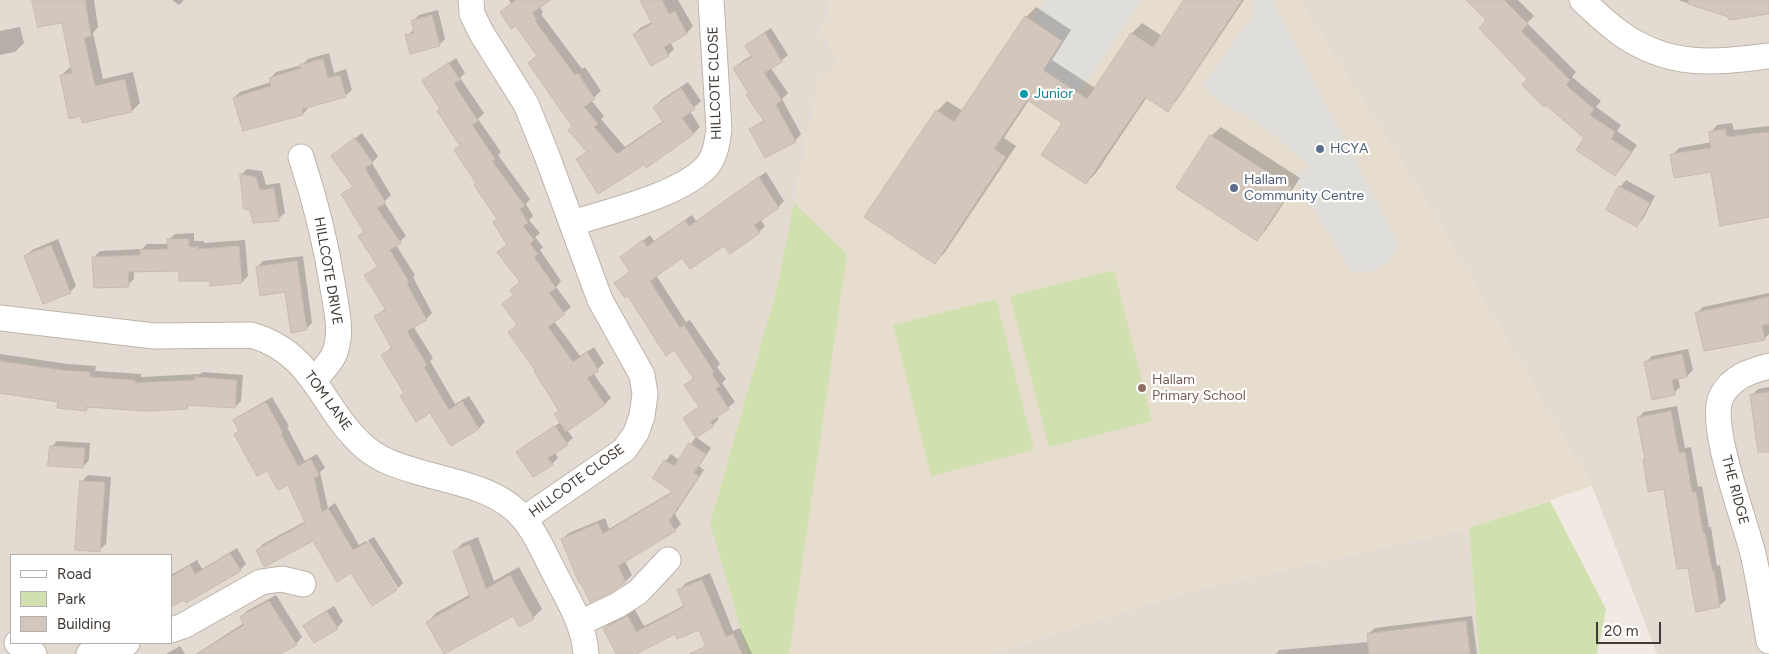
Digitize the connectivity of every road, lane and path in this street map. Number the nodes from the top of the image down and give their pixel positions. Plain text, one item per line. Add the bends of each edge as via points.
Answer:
1 (471, 0) edge
2 (711, 0) edge
3 (1582, 0) edge
4 (1769, 56) edge
5 (301, 157) dead end
6 (572, 223) junction
7 (0, 318) edge
8 (1769, 366) edge
9 (314, 380) junction
10 (524, 519) junction
11 (1761, 556) edge
12 (668, 560) dead end
13 (303, 584) dead end
14 (580, 623) junction
15 (172, 630) edge
16 (1769, 641) edge
17 (19, 644) edge
18 (123, 644) edge
19 (34, 654) edge
20 (88, 654) edge
21 (586, 654) edge

1 - 6 street, HILLCOTE CLOSE via 472,14 482,34 526,104
2 - 6 street, HILLCOTE CLOSE via 719,129 717,149 708,165 692,180 670,191
3 - 4 street via 1620,33 1652,51 1681,60 1709,62
5 - 9 street, HILLCOTE DRIVE via 330,268 339,332 336,350
6 - 10 street, HILLCOTE CLOSE via 600,300 642,375 645,394 642,416 636,433 624,450
7 - 9 street, TOM LANE via 154,336 251,334 277,345
8 - 11 street, THE RIDGE via 1751,371 1732,382 1720,396 1718,419 1727,469
9 - 10 street, TOM LANE via 342,424 367,449 394,465 493,494
10 - 14 street, TOM LANE
11 - 16 street, THE RIDGE
12 - 14 street via 638,592
13 - 15 street via 282,579 261,582
14 - 21 street, TOM LANE
17 - 19 street
18 - 20 street

